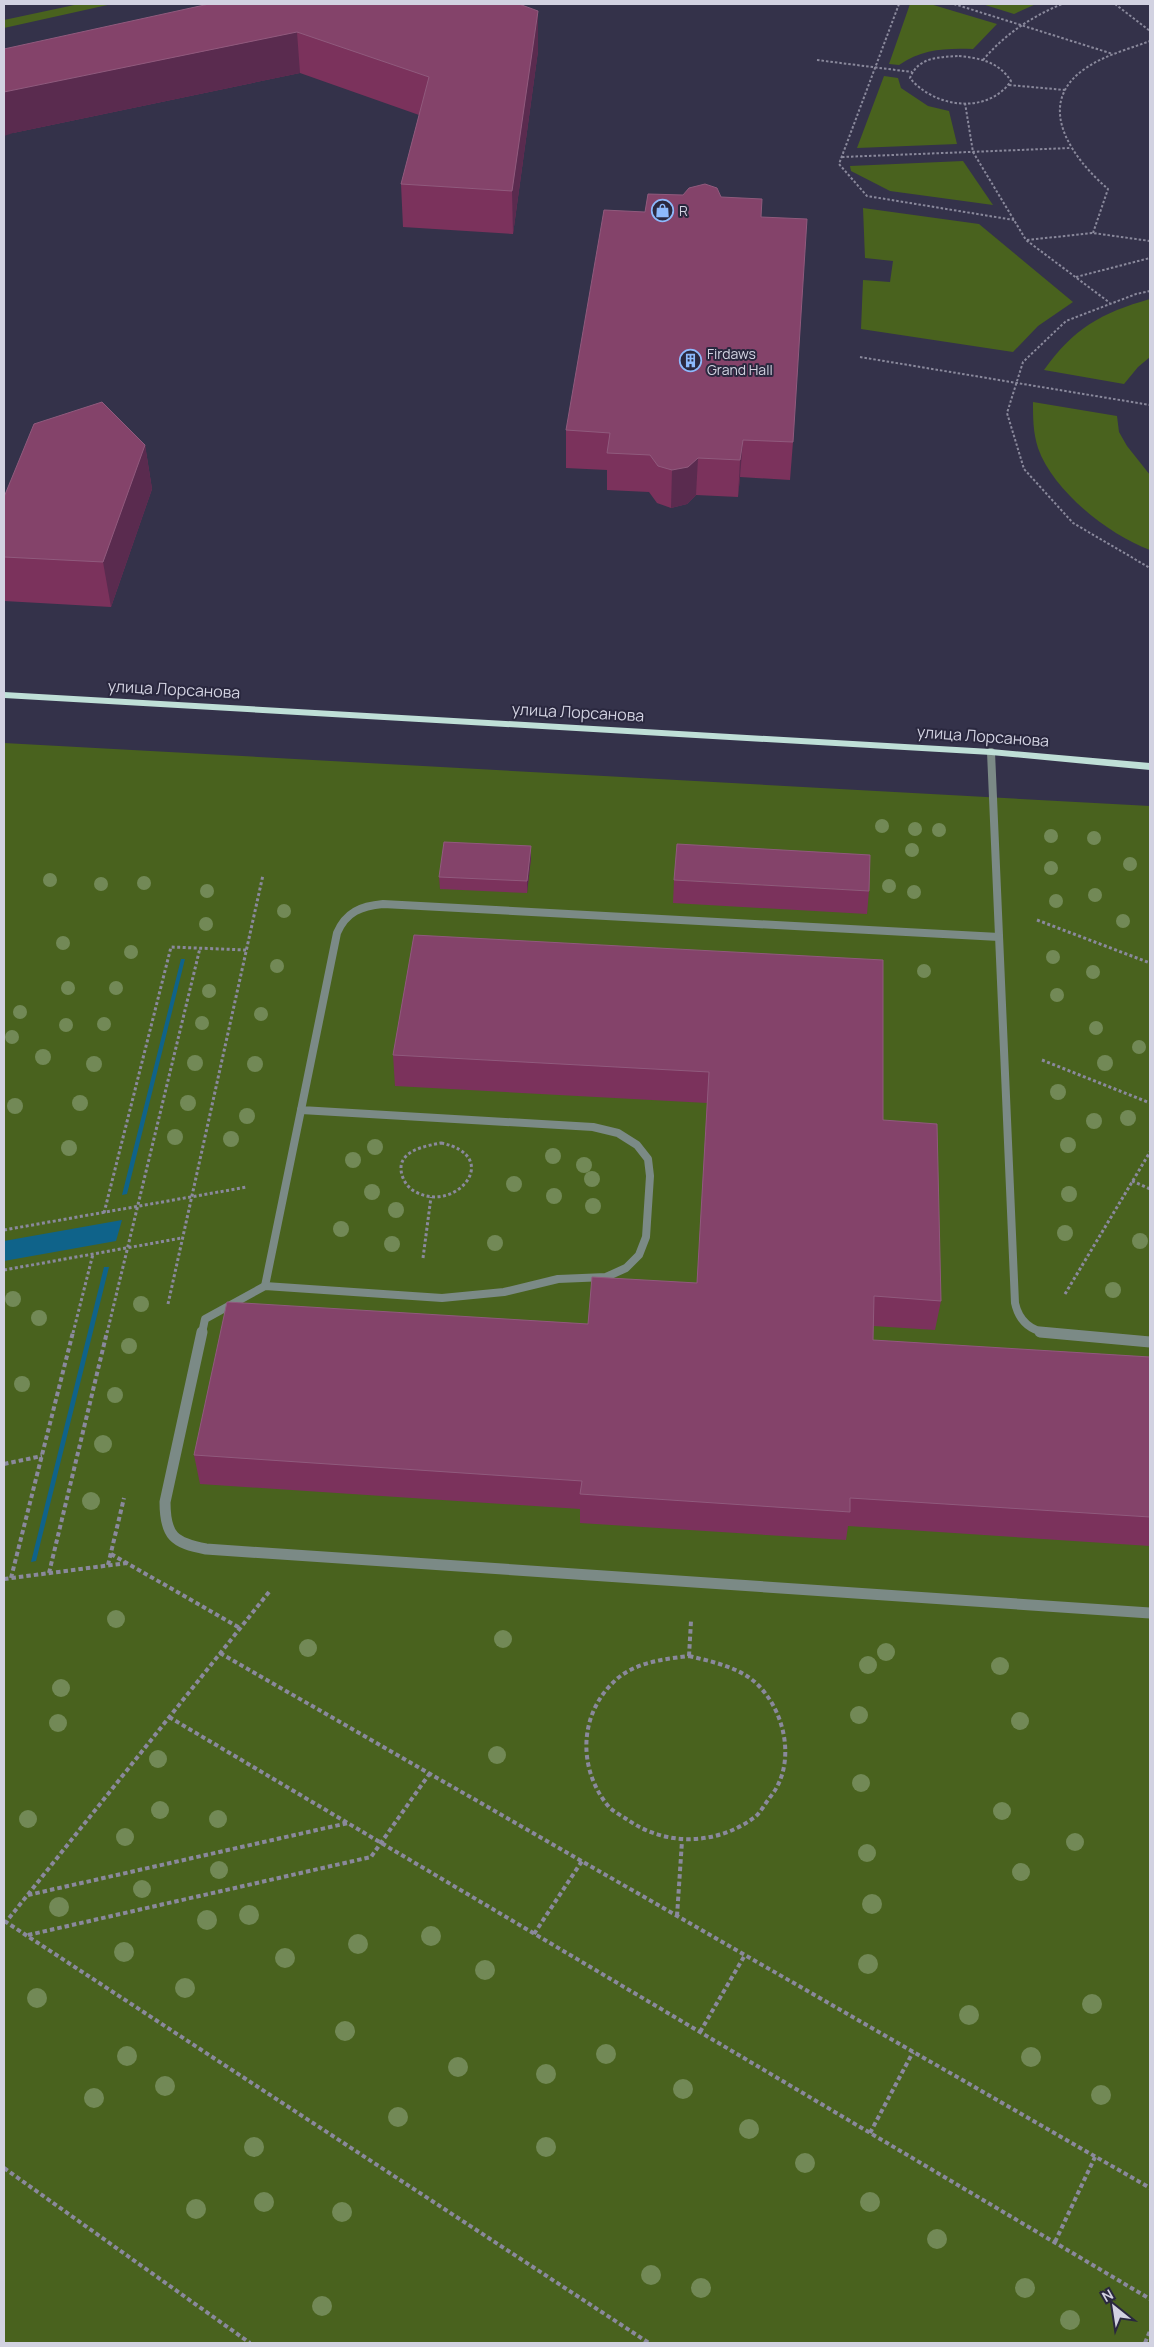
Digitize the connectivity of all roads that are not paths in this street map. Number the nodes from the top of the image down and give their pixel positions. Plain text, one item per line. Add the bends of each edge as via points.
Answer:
1 (4, 695) edge
2 (991, 752) junction
3 (1150, 767) edge
4 (999, 937) junction
5 (301, 1110) junction
6 (265, 1286) junction
7 (1150, 1342) edge
8 (1150, 1613) edge

1 - 2 main road, улица Лорсанова
2 - 3 main road, улица Лорсанова
2 - 4 lane
4 - 5 lane via 366,905 349,912 337,932
4 - 7 lane via 1018,1315 1027,1326 1041,1332
5 - 6 lane
5 - 6 lane via 593,1126 618,1133 636,1145 648,1159 646,1237 640,1255 626,1268 606,1276 558,1279 473,1296 442,1298
6 - 8 lane via 205,1319 165,1502 164,1523 170,1534 187,1546

